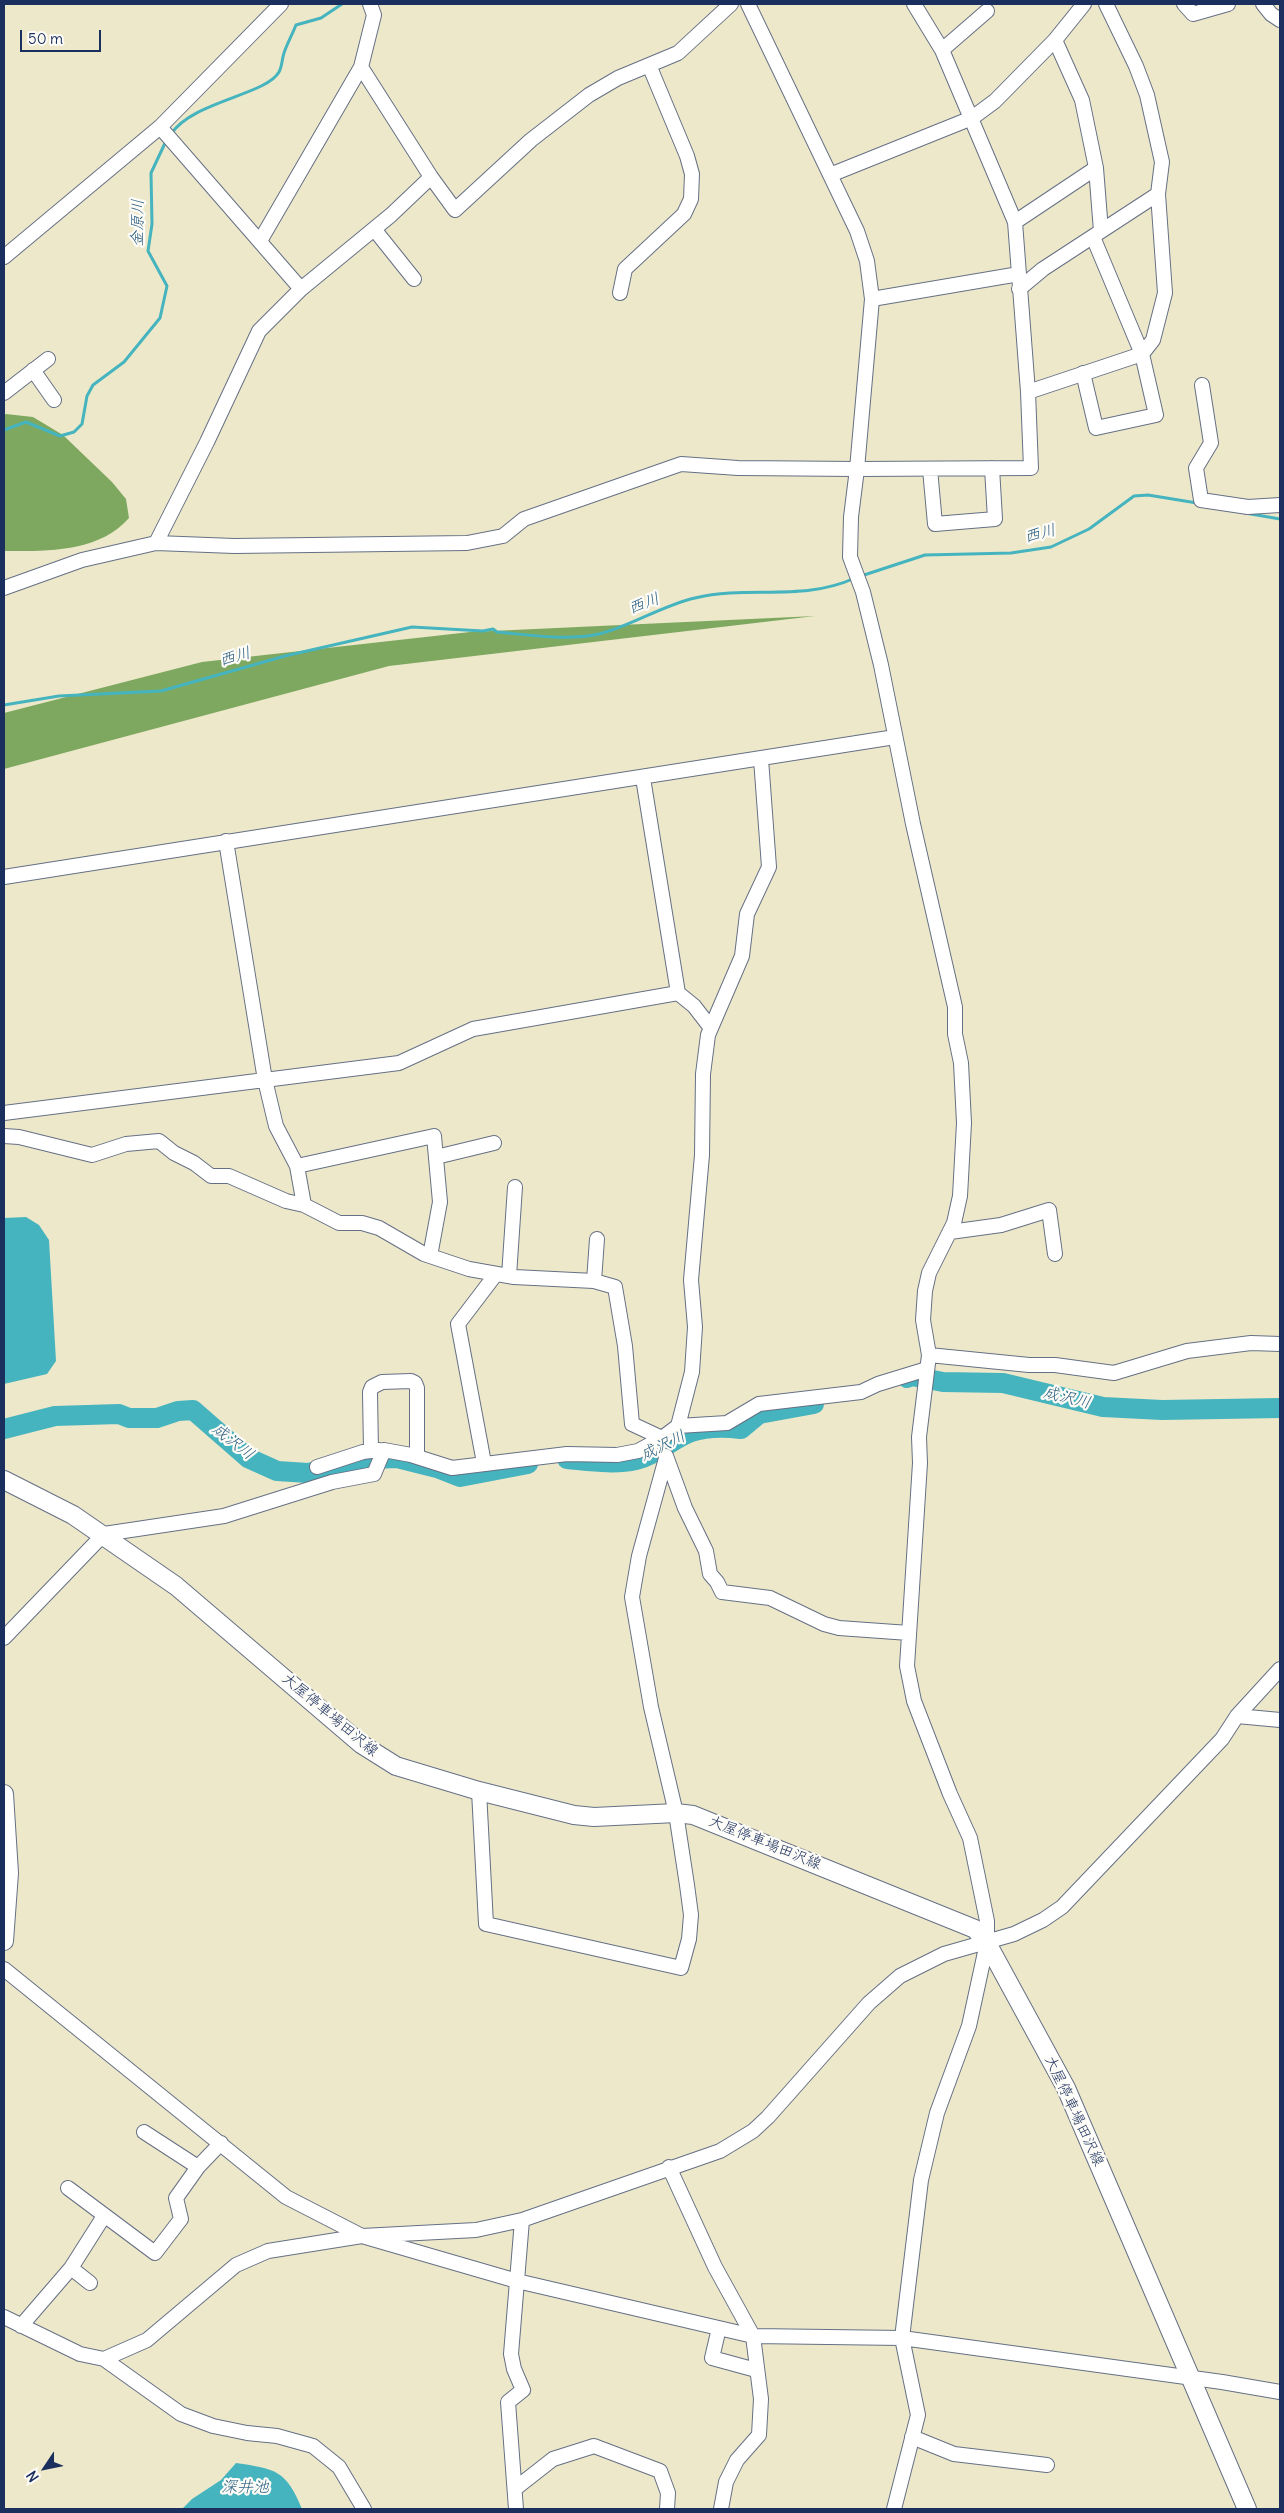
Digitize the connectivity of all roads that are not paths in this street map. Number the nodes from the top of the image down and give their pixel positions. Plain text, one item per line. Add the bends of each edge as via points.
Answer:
1 (281, 4) edge
2 (370, 4) edge
3 (731, 4) edge
4 (748, 4) edge
5 (914, 4) edge
6 (1084, 4) edge
7 (1106, 4) edge
8 (1184, 4) edge
9 (1228, 4) edge
10 (1263, 4) edge
11 (987, 11) dead end
12 (1280, 20) edge
13 (1055, 40) junction
14 (942, 50) junction
15 (649, 65) junction
16 (361, 68) junction
17 (972, 118) junction
18 (160, 127) junction
19 (1096, 168) junction
20 (830, 176) junction
21 (431, 178) junction
22 (1158, 194) junction
23 (1015, 222) junction
24 (374, 229) junction
25 (1097, 234) junction
26 (260, 241) junction
27 (4, 257) edge
28 (1019, 274) junction
29 (414, 278) dead end
30 (301, 289) junction
31 (1019, 289) junction
32 (620, 293) dead end
33 (872, 299) junction
34 (1142, 354) junction
35 (48, 359) dead end
36 (33, 370) junction
37 (1083, 374) junction
38 (1202, 385) dead end
39 (1028, 392) junction
40 (4, 393) edge
41 (54, 400) dead end
42 (992, 468) junction
43 (857, 469) junction
44 (930, 469) junction
45 (1280, 505) edge
46 (156, 543) junction
47 (4, 588) edge
48 (895, 737) junction
49 (761, 759) junction
50 (642, 778) junction
51 (226, 841) junction
52 (4, 877) edge
53 (678, 993) junction
54 (711, 1028) junction
55 (265, 1080) junction
56 (4, 1113) edge
57 (4, 1136) edge
58 (494, 1144) dead end
59 (436, 1157) junction
60 (297, 1166) junction
61 (516, 1187) dead end
62 (304, 1205) junction
63 (950, 1232) junction
64 (596, 1239) dead end
65 (1055, 1254) dead end
66 (430, 1256) junction
67 (502, 1275) junction
68 (594, 1281) junction
69 (1280, 1344) edge
70 (929, 1355) junction
71 (927, 1372) junction
72 (678, 1426) junction
73 (663, 1441) junction
74 (379, 1456) junction
75 (417, 1457) junction
76 (666, 1458) junction
77 (484, 1464) junction
78 (317, 1467) dead end
79 (4, 1480) edge
80 (104, 1534) junction
81 (909, 1633) junction
82 (4, 1638) edge
83 (1280, 1669) edge
84 (1237, 1716) junction
85 (1280, 1720) edge
86 (479, 1791) junction
87 (4, 1794) edge
88 (676, 1813) junction
89 (4, 1941) edge
90 (987, 1943) junction
91 (4, 1969) edge
92 (144, 2132) dead end
93 (221, 2143) junction
94 (198, 2167) junction
95 (669, 2167) junction
96 (68, 2188) dead end
97 (104, 2216) junction
98 (522, 2220) junction
99 (362, 2236) junction
100 (71, 2268) junction
101 (517, 2281) junction
102 (90, 2283) dead end
103 (4, 2317) edge
104 (21, 2326) junction
105 (719, 2328) junction
106 (753, 2336) junction
107 (902, 2338) junction
108 (104, 2359) junction
109 (756, 2370) junction
110 (1193, 2378) junction
111 (1280, 2392) edge
112 (912, 2437) junction
113 (1047, 2465) dead end
114 (516, 2488) junction
115 (364, 2509) edge
116 (516, 2509) edge
117 (667, 2509) edge
118 (721, 2509) edge
119 (894, 2509) edge
120 (1247, 2509) edge

1 - 18 street
2 - 16 street via 374,14
3 - 15 street via 678,53
4 - 20 street
5 - 14 street
6 - 13 street
7 - 22 street via 1147,95 1162,162
8 - 9 street via 1193,14
10 - 12 street
11 - 14 street
13 - 17 street via 995,101
13 - 19 street via 1082,100
14 - 17 street
15 - 21 street via 589,95 532,140 455,210
15 - 32 street via 687,156 692,174 691,199 684,214 626,269
16 - 21 street
16 - 26 street
17 - 20 street
17 - 23 street
18 - 26 street
18 - 27 street
19 - 23 street
19 - 25 street
20 - 33 street via 857,231 867,261
21 - 24 street
22 - 25 street
22 - 34 street via 1165,293 1153,340
23 - 28 street
24 - 29 street
24 - 30 street
25 - 31 street via 1043,269
25 - 34 street
26 - 30 street
28 - 31 street
28 - 33 street
30 - 46 street via 259,331 208,442
31 - 39 street
33 - 43 street
34 - 37 street
34 - 37 street via 1156,415 1096,428
35 - 36 street
36 - 40 street
36 - 41 street
37 - 39 street
38 - 45 street via 1211,443 1196,468 1200,500 1248,507
39 - 42 street via 1031,468
42 - 44 street
42 - 44 street via 995,519 935,524
43 - 44 street
43 - 46 street via 682,464 524,519 503,536 467,543 234,546
43 - 48 street via 850,517 850,557 879,656
46 - 47 street via 82,560
48 - 49 street
48 - 63 street via 956,1007 955,1034 961,1063 964,1123 960,1196
49 - 50 street
49 - 54 street via 769,867 747,914 742,956
50 - 51 street
50 - 53 street
51 - 52 street
51 - 55 street
53 - 54 street via 694,1006
53 - 55 street via 473,1029 399,1063
54 - 72 street via 703,1074 702,1155 691,1280 695,1327 692,1372
55 - 56 street
55 - 60 street via 276,1126
57 - 62 street via 19,1136 92,1155 126,1144 159,1141 211,1176 229,1176 286,1201
58 - 59 street
59 - 60 street via 434,1136
59 - 66 street via 440,1202
60 - 62 street
61 - 67 street
62 - 66 street via 340,1223 362,1223 379,1228
63 - 65 street via 1001,1225 1049,1210
63 - 70 street via 929,1273 925,1291 923,1320
64 - 68 street
66 - 67 street via 469,1269
67 - 68 street
67 - 77 street via 458,1324
68 - 73 street via 616,1287 632,1424
69 - 70 street via 1251,1343 1187,1351 1114,1373
70 - 71 street
71 - 72 street via 878,1384 861,1392 759,1404 727,1422
71 - 81 street via 919,1437
72 - 73 street
73 - 76 street
73 - 77 street via 617,1455 567,1454
74 - 75 street
74 - 75 street via 372,1387 382,1382 411,1381 417,1388
74 - 78 street
74 - 80 street via 374,1474 332,1482 224,1516
75 - 77 street via 452,1468
76 - 81 street via 706,1550 710,1574 722,1592 770,1598 839,1628
76 - 88 street via 639,1556 632,1597 650,1707
79 - 80 main road, 大屋停車場田沢線
80 - 82 street
80 - 86 main road, 大屋停車場田沢線 via 176,1586 361,1744 396,1766
81 - 90 street via 907,1666 914,1701 970,1838 986,1921
83 - 84 street
84 - 85 street
84 - 90 street via 1222,1738 1062,1907 1014,1934
86 - 88 main road, 大屋停車場田沢線 via 574,1815
86 - 88 street via 486,1924 681,1968 691,1915
87 - 89 main road via 9,1873
88 - 90 main road, 大屋停車場田沢線 via 693,1815 975,1929
90 - 95 street via 944,1954 900,1976 869,2004 753,2131 720,2151
90 - 107 street via 969,2026 936,2113 922,2180
90 - 110 main road, 大屋停車場田沢線 via 1066,2088
91 - 93 street
92 - 94 street
93 - 94 street
93 - 99 street via 286,2197
94 - 97 street via 176,2198 181,2219 155,2253
95 - 98 street
95 - 106 street via 715,2267
96 - 97 street
97 - 100 street
98 - 99 street via 476,2230
98 - 101 street
99 - 101 street
99 - 108 street via 268,2251 236,2265 148,2340
100 - 102 street
100 - 104 street
101 - 105 street
101 - 114 street via 512,2354 523,2390 508,2402
103 - 104 street
104 - 108 street via 80,2354
105 - 106 street
105 - 109 street via 712,2358
106 - 107 street
106 - 109 street
107 - 110 street
107 - 112 street via 918,2415
108 - 115 street via 181,2414 213,2426 277,2436 313,2446 340,2467
109 - 118 street via 761,2399 759,2434 737,2460 726,2482
110 - 111 street
110 - 120 main road, 大屋停車場田沢線
112 - 113 street via 954,2454
112 - 119 street
114 - 116 street
114 - 117 street via 553,2458 594,2446 660,2471 668,2493

